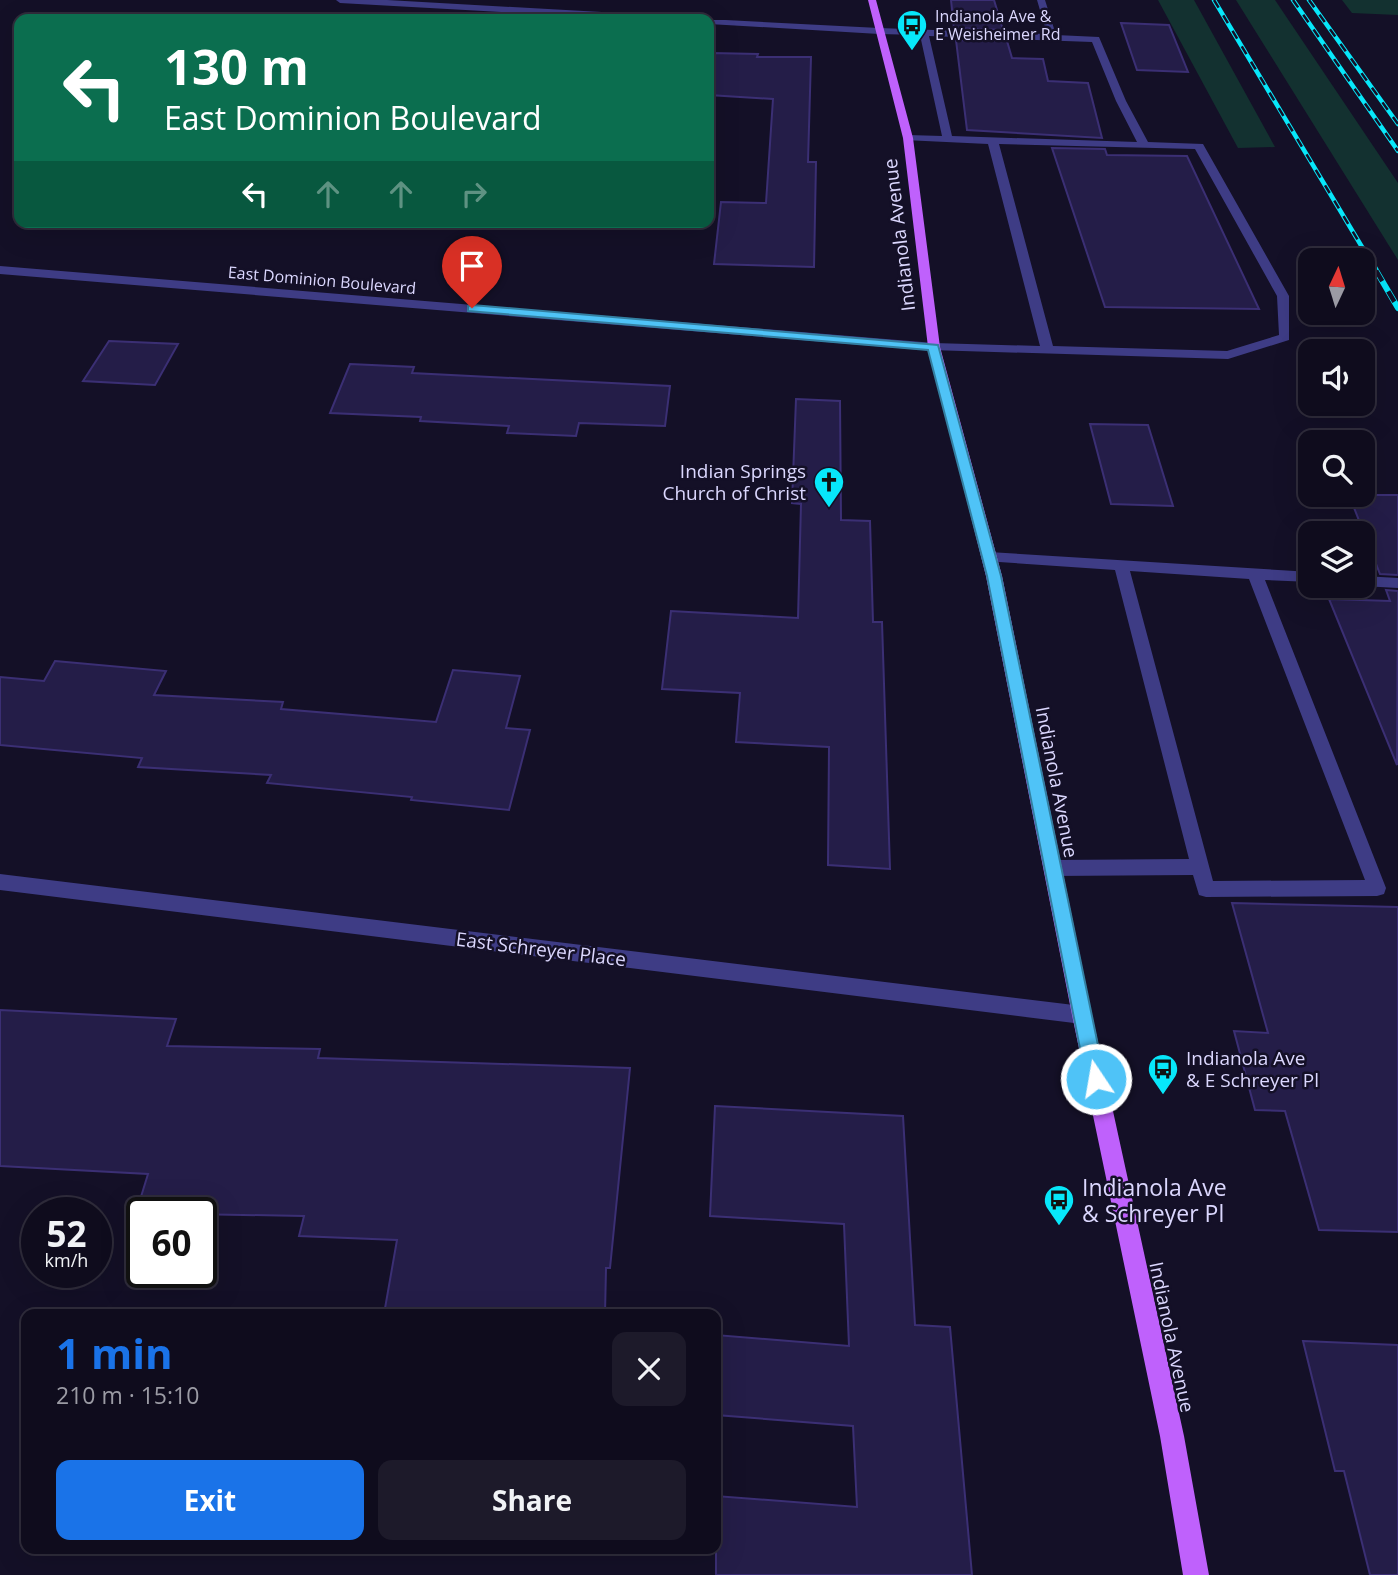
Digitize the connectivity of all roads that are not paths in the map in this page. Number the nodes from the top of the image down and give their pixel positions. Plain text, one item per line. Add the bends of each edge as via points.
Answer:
1 (340, 0) edge
2 (872, 0) edge
3 (1041, 0) edge
4 (585, 14) edge
5 (714, 21) edge
6 (879, 31) junction
7 (924, 32) junction
8 (1052, 37) junction
9 (908, 138) junction
10 (948, 140) junction
11 (993, 141) junction
12 (1144, 145) junction
13 (0, 270) edge
14 (933, 347) junction
15 (1047, 349) junction
16 (989, 557) junction
17 (1121, 566) junction
18 (1255, 574) junction
19 (1298, 576) edge
20 (1375, 581) edge
21 (1398, 583) edge
22 (1200, 867) junction
23 (1053, 868) junction
24 (0, 882) edge
25 (1082, 1015) junction
26 (1196, 1575) edge

1 - 4 street
2 - 6 main road, Indianola Avenue
3 - 8 street
5 - 6 street
6 - 7 street
6 - 9 main road, Indianola Avenue
7 - 8 street
7 - 10 street
8 - 12 street via 1096,39
9 - 10 street
9 - 14 main road, Indianola Avenue
10 - 11 street
11 - 12 street
11 - 15 street
12 - 15 street, East Dominion Boulevard via 1199,146 1283,296 1285,337 1228,355
13 - 14 street, East Dominion Boulevard
14 - 15 street, East Dominion Boulevard
14 - 16 main road, Indianola Avenue
16 - 17 street
16 - 23 main road, Indianola Avenue
17 - 18 street
17 - 22 street
18 - 19 street
18 - 22 street via 1377,888 1206,889
20 - 21 street
22 - 23 street
23 - 25 main road, Indianola Avenue
24 - 25 street, East Schreyer Place
25 - 26 main road, Indianola Avenue via 1172,1436

